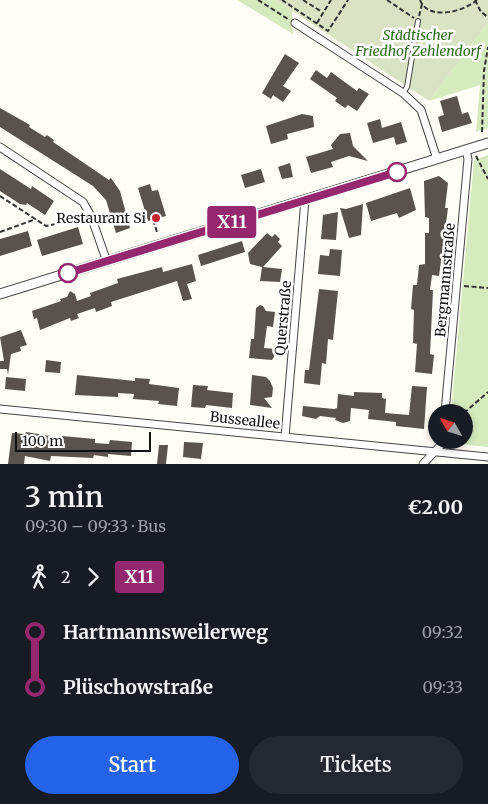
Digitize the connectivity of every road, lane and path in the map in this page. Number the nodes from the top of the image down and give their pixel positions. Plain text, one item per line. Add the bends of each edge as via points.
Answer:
1 (258, 0) edge
2 (282, 0) edge
3 (303, 0) edge
4 (348, 0) edge
5 (387, 0) edge
6 (419, 0) edge
7 (329, 1) edge
8 (476, 1) edge
9 (422, 4) junction
10 (488, 11) edge
11 (323, 13) junction
12 (485, 15) junction
13 (488, 17) edge
14 (418, 21) junction
15 (295, 23) joint
16 (316, 23) junction
17 (488, 46) edge
18 (403, 93) junction
19 (482, 132) dead end
20 (488, 143) edge
21 (0, 147) edge
22 (466, 150) junction
23 (476, 156) dead end
24 (437, 159) junction
25 (488, 180) edge
26 (0, 196) edge
27 (305, 200) junction
28 (86, 218) dead end
29 (36, 219) junction
30 (153, 220) dead end
31 (0, 232) edge
32 (157, 232) dead end
33 (107, 262) junction
34 (464, 286) dead end
35 (488, 288) edge
36 (0, 294) edge
37 (488, 392) edge
38 (446, 404) edge
39 (473, 405) edge
40 (0, 409) edge
41 (285, 437) junction
42 (437, 449) edge
43 (434, 452) junction
44 (488, 457) edge
45 (423, 464) edge

1 - 15 path
2 - 16 path
3 - 11 path
4 - 16 path via 328,31
5 - 14 path
6 - 9 path
7 - 11 path
8 - 9 path via 451,13 436,11
8 - 12 path
9 - 14 path
10 - 12 path
11 - 16 path
12 - 13 path
14 - 18 lane via 407,87
15 - 18 street
17 - 19 path
18 - 24 street via 421,110
20 - 22 street
21 - 33 street via 83,202
22 - 24 street
22 - 38 street, Bergmannstraße via 467,178
23 - 25 path
24 - 27 street
26 - 29 path
27 - 33 street
27 - 41 street, Querstraße
28 - 29 path via 46,226
29 - 31 path
30 - 32 path
33 - 36 street
34 - 35 path
37 - 39 path
40 - 41 street, Busseallee
41 - 43 street, Busseallee
42 - 43 street
43 - 44 street, Busseallee
43 - 45 street

